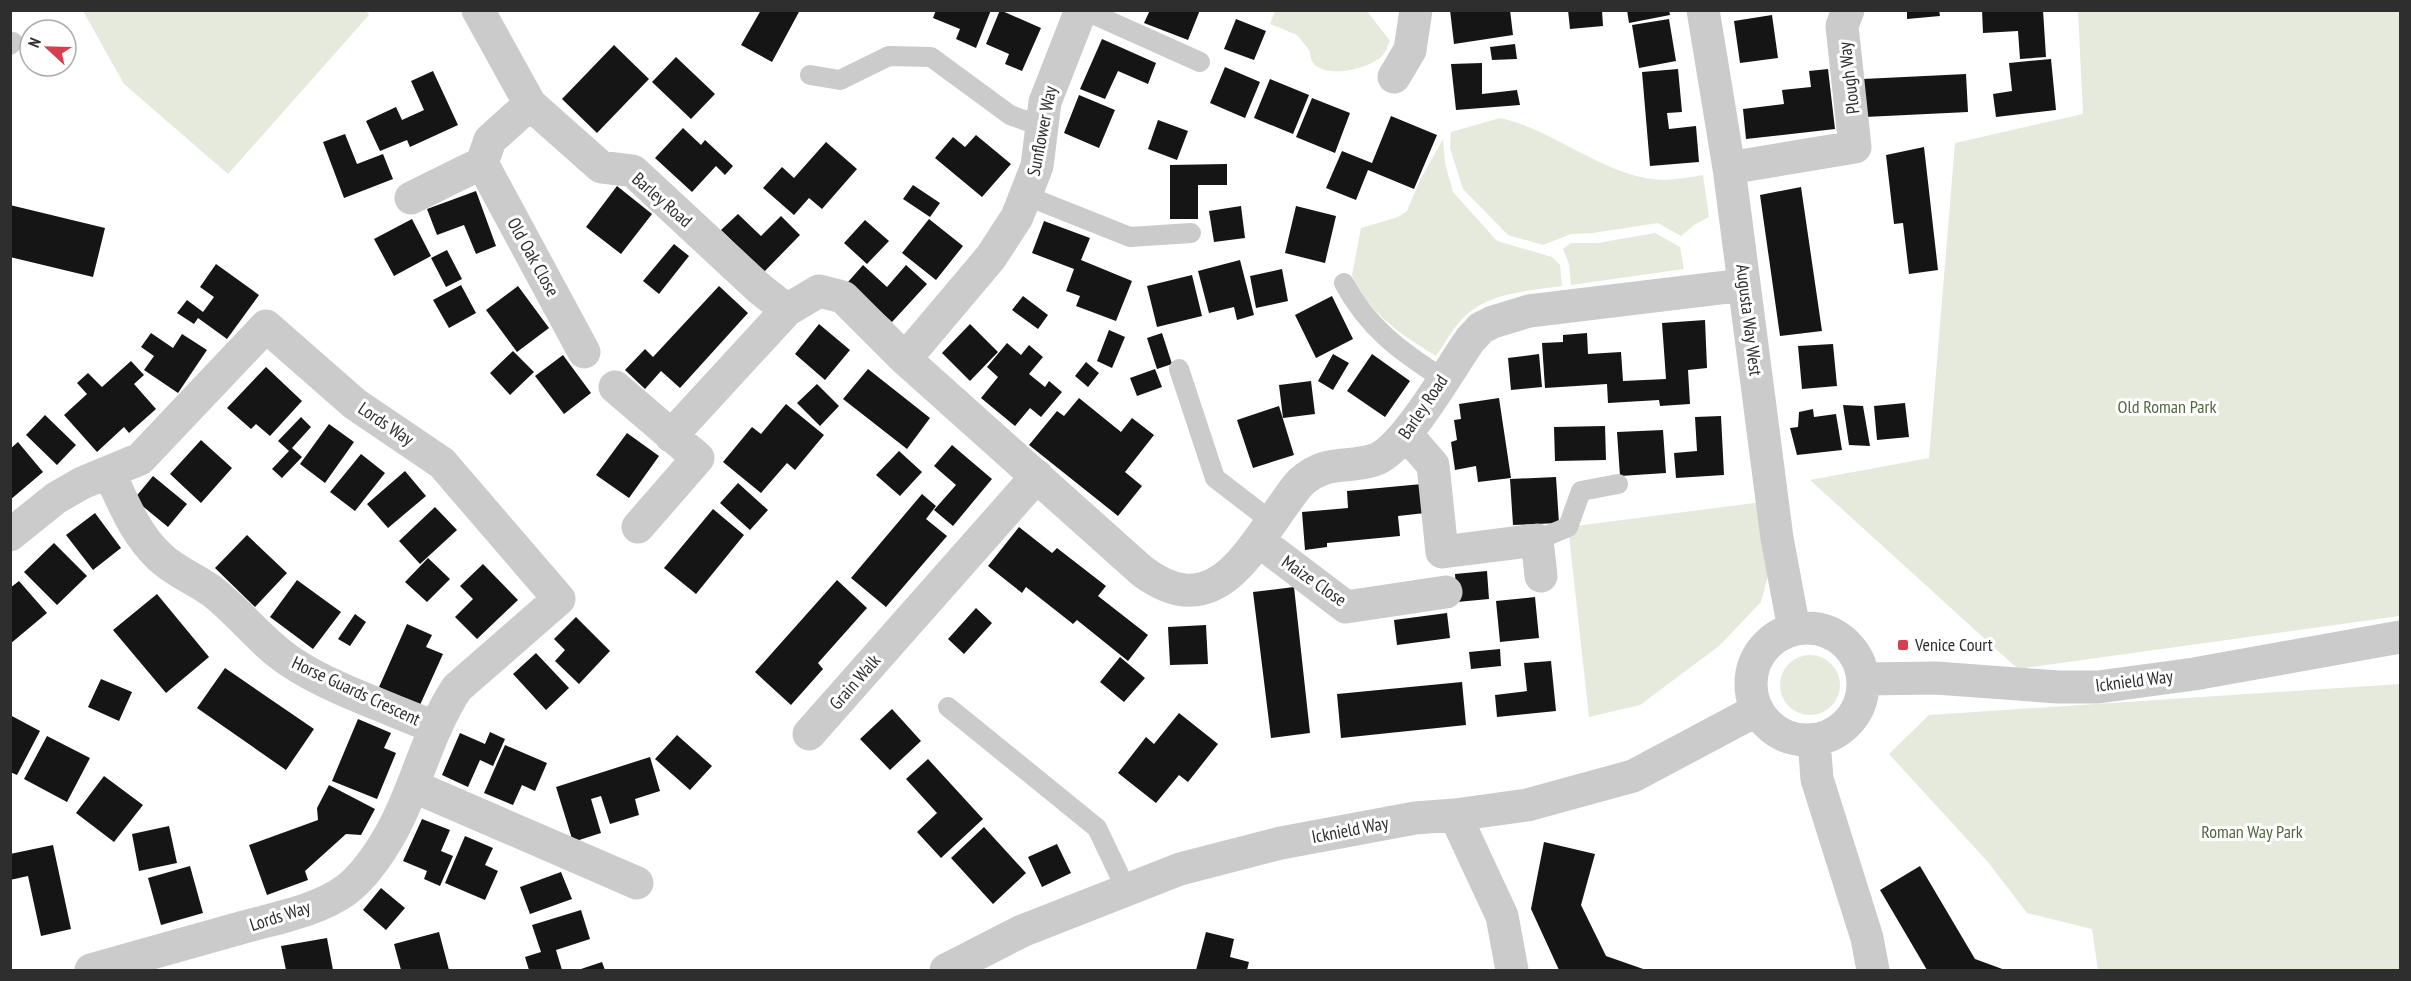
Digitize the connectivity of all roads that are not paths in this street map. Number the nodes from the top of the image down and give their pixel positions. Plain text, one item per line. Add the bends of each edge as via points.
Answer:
1 (478, 10) edge
2 (1082, 10) edge
3 (1416, 10) edge
4 (1703, 10) edge
5 (1848, 10) edge
6 (1200, 62) dead end
7 (810, 75) dead end
8 (1394, 77) dead end
9 (530, 104) junction
10 (1040, 126) junction
11 (482, 163) junction
12 (1729, 168) junction
13 (1028, 196) junction
14 (411, 198) dead end
15 (1191, 233) dead end
16 (1344, 283) dead end
17 (1744, 285) junction
18 (787, 310) junction
19 (584, 352) dead end
20 (905, 359) junction
21 (1179, 369) dead end
22 (1442, 378) junction
23 (615, 387) dead end
24 (1406, 434) junction
25 (671, 436) junction
26 (109, 472) junction
27 (1037, 476) junction
28 (1618, 484) dead end
29 (638, 527) dead end
30 (1265, 531) junction
31 (10, 535) edge
32 (1538, 540) junction
33 (1541, 576) dead end
34 (1446, 592) dead end
35 (1794, 629) junction
36 (2400, 637) edge
37 (1864, 680) junction
38 (948, 706) dead end
39 (1757, 710) junction
40 (436, 728) junction
41 (809, 734) dead end
42 (1814, 740) junction
43 (413, 786) junction
44 (1455, 815) junction
45 (637, 883) dead end
46 (1126, 889) junction
47 (92, 970) edge
48 (946, 970) edge
49 (1512, 970) edge
50 (1873, 970) edge

1 - 9 street, Barley Road
2 - 6 lane
2 - 10 street, Sunflower Way via 1052,78
3 - 8 street via 1410,50
4 - 12 street, Augusta Way West
5 - 12 street, Plough Way via 1842,26 1863,144
7 - 10 lane via 840,80 889,56 931,57 1010,115
9 - 11 street via 490,141
9 - 18 street, Barley Road via 601,167 633,171
10 - 13 street, Sunflower Way via 1037,166
11 - 14 street
11 - 19 street, Old Oak Close
12 - 17 street, Augusta Way West
13 - 15 lane via 1130,237
13 - 20 street, Sunflower Way via 991,257
16 - 22 lane via 1358,310 1383,336
17 - 22 street, Barley Road via 1508,315 1481,328
17 - 35 street, Augusta Way West via 1777,538
18 - 20 street, Barley Road via 819,291 843,297
18 - 25 street, Barley Road
20 - 27 street, Barley Road
21 - 30 lane via 1215,478
22 - 24 street, Barley Road
23 - 25 street
24 - 30 street, Barley Road via 1396,447 1374,461 1339,464 1311,474 1299,483
24 - 32 street via 1433,465 1442,552
25 - 29 street via 698,458
26 - 31 street, Lords Way via 56,498
26 - 40 street, Horse Guards Crescent via 128,514 160,558 214,593 278,652 318,677
26 - 40 street, Lords Way via 140,459 266,326 355,404 442,464 559,599 464,681
27 - 30 street, Barley Road via 1142,572 1175,590 1211,588 1238,567
27 - 41 street, Grain Walk
28 - 32 lane via 1581,491 1568,527
30 - 34 street, Maize Close via 1346,607
32 - 33 street
35 - 37 street via 1811,627 1841,638 1860,664
35 - 39 street via 1778,635 1756,660 1751,694
36 - 37 street, Icknield Way via 2098,687 1936,678
37 - 42 street via 1856,713 1830,736
38 - 46 lane via 1097,828
39 - 42 street via 1781,734 1802,741
39 - 44 street, Icknield Way via 1633,776 1527,805
40 - 43 street, Lords Way
42 - 50 street via 1817,779 1867,938
43 - 45 street
43 - 47 street, Lords Way via 378,853 361,876 333,898 267,921
44 - 46 street, Icknield Way via 1415,818 1281,843 1180,869
44 - 49 street via 1502,916
46 - 48 street, Icknield Way via 1022,932

